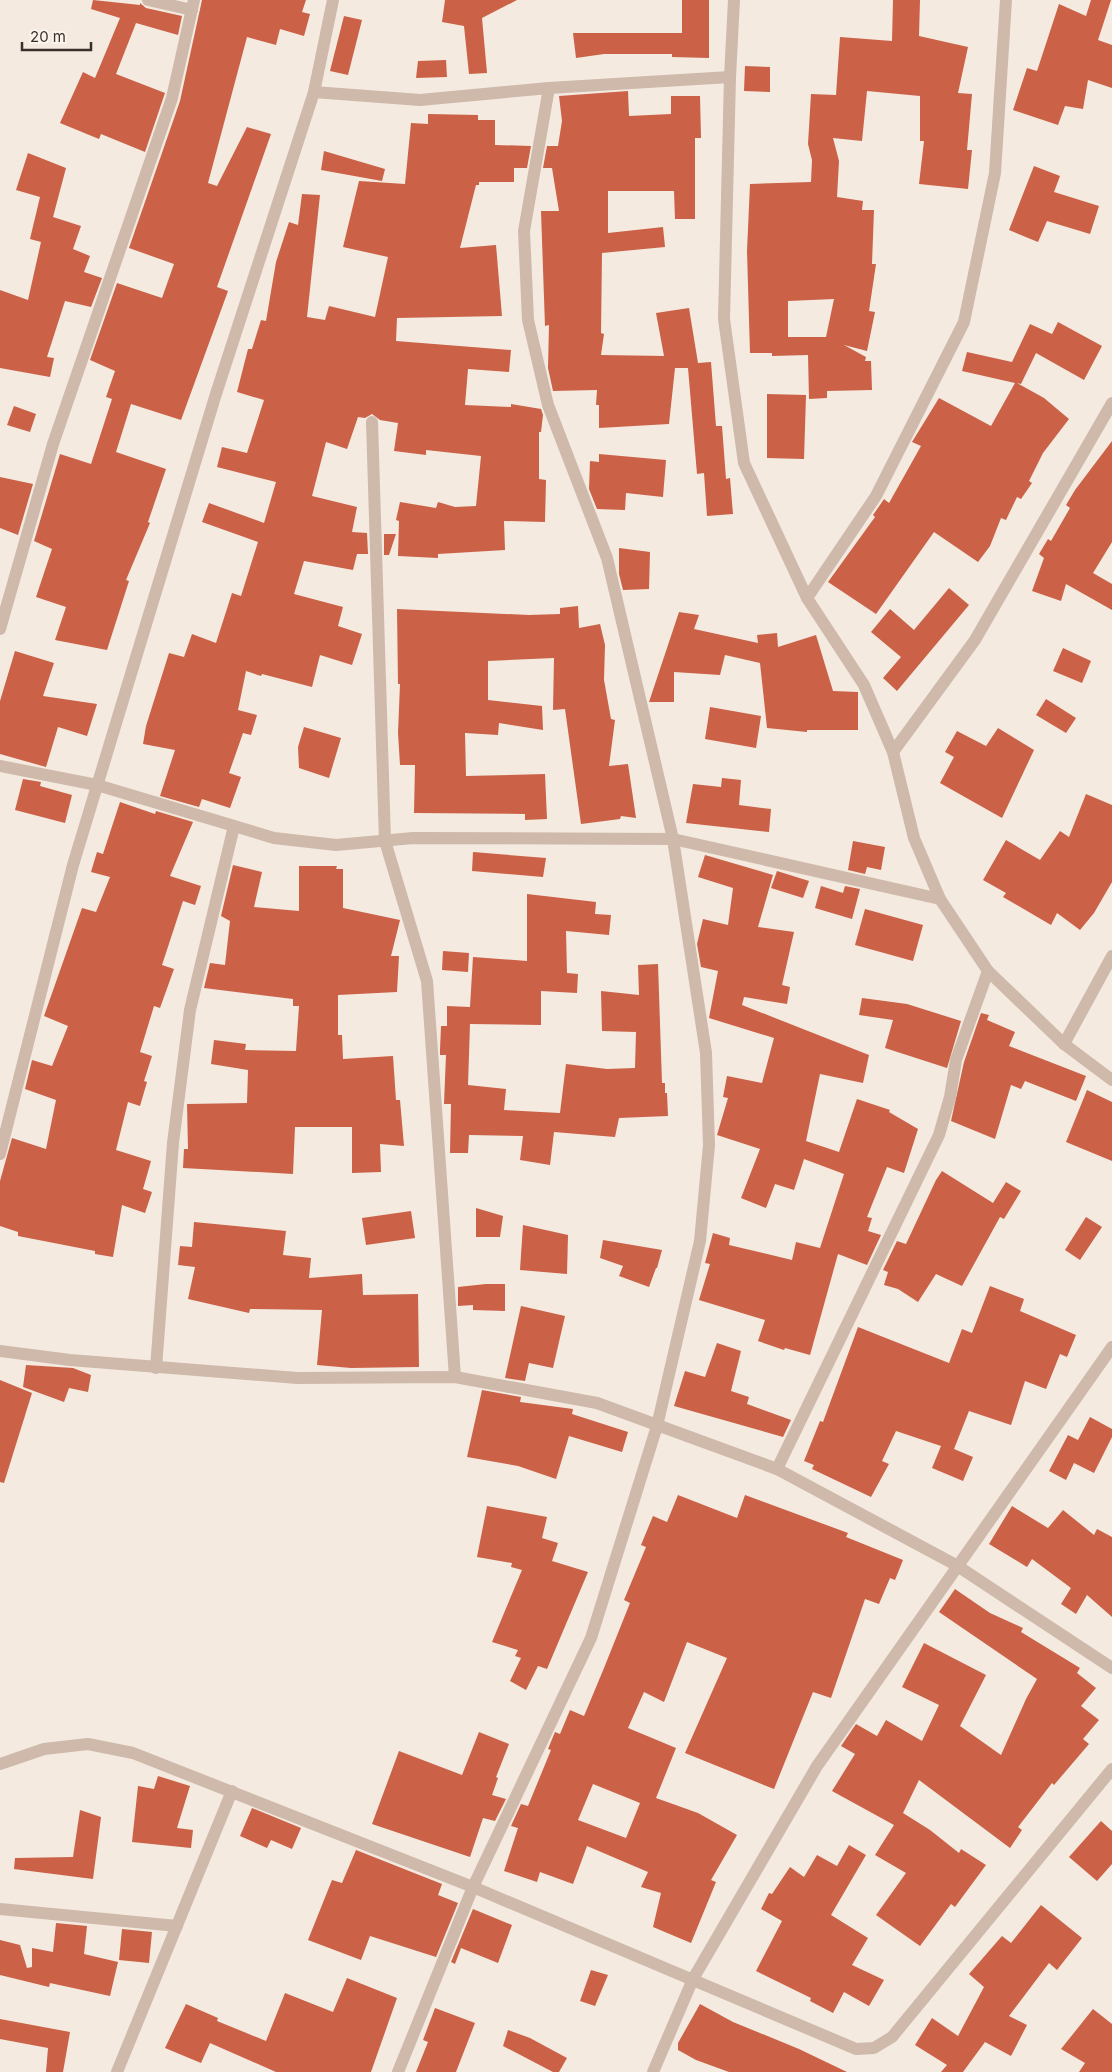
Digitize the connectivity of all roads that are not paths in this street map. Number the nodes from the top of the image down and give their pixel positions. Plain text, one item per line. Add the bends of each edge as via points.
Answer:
1 (148, 0) edge
2 (334, 0) edge
3 (734, 0) edge
4 (1006, 0) edge
5 (193, 5) edge
6 (730, 77) junction
7 (550, 88) junction
8 (314, 92) junction
9 (1112, 403) edge
10 (372, 422) dead end
11 (807, 598) junction
12 (0, 629) edge
13 (894, 752) junction
14 (0, 766) edge
15 (97, 785) junction
16 (234, 826) junction
17 (673, 839) junction
18 (385, 840) junction
19 (940, 900) junction
20 (1112, 956) edge
21 (988, 971) junction
22 (1064, 1044) junction
23 (1112, 1080) edge
24 (0, 1154) edge
25 (1112, 1347) edge
26 (0, 1351) edge
27 (156, 1368) junction
28 (455, 1377) junction
29 (657, 1426) junction
30 (777, 1469) junction
31 (956, 1565) junction
32 (1112, 1668) edge
33 (0, 1764) edge
34 (1112, 1769) edge
35 (232, 1791) junction
36 (472, 1887) junction
37 (0, 1910) edge
38 (177, 1926) junction
39 (693, 1979) junction
40 (117, 2072) edge
41 (398, 2072) edge
42 (653, 2072) edge

1 - 5 street
2 - 8 street
3 - 6 street
4 - 11 street via 995,173 964,322 876,496
5 - 12 street via 172,98 53,444
6 - 7 street
6 - 11 street via 724,319 744,463
7 - 8 street via 420,100
7 - 17 street via 524,232 528,320 548,405 607,558
8 - 15 street via 218,388
9 - 13 street via 975,640
10 - 18 street
11 - 13 street via 864,685
13 - 19 street via 914,838
14 - 15 street
15 - 16 street
15 - 24 street via 73,865
16 - 18 street via 274,838 336,845
16 - 27 street via 190,1010 173,1143
17 - 18 street
17 - 19 street
17 - 29 street via 706,1054 709,1145 700,1241
18 - 28 street via 427,981
19 - 21 street
20 - 22 street
21 - 22 street
21 - 30 street via 956,1060 939,1135
22 - 23 street
25 - 31 street
26 - 27 street
27 - 28 street via 298,1378
28 - 29 street via 597,1403
29 - 30 street
29 - 36 street via 592,1638
30 - 31 street
31 - 32 street
31 - 39 street via 817,1766
33 - 35 street via 44,1749 88,1744 133,1753
34 - 39 street via 892,2037 874,2048 856,2049
35 - 36 street
35 - 38 street
36 - 39 street
36 - 41 street
37 - 38 street
38 - 40 street
39 - 42 street

